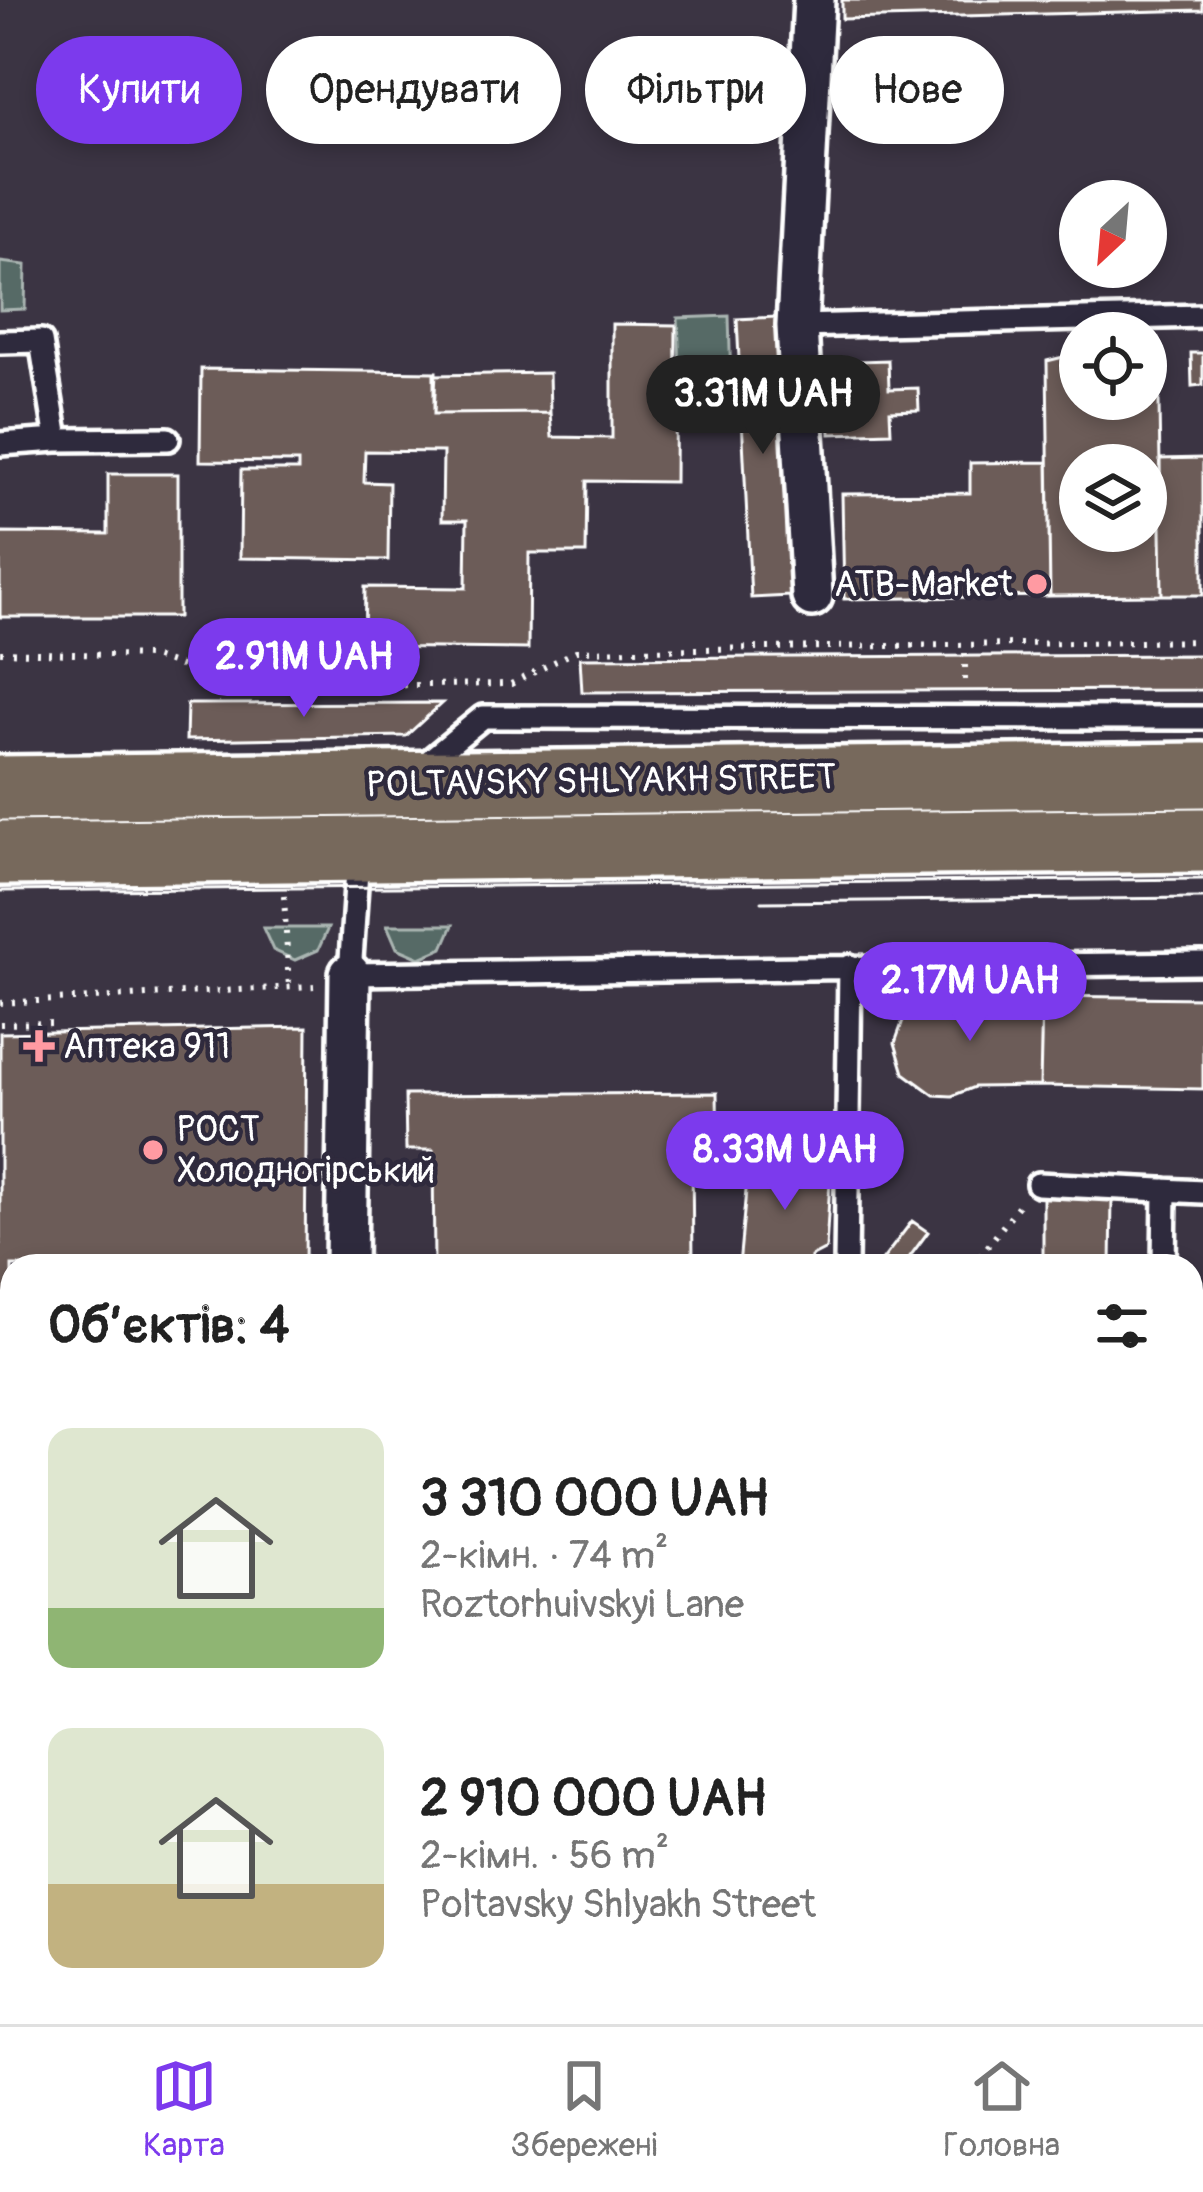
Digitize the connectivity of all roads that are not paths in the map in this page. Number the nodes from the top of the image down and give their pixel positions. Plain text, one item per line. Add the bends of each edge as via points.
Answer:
1 (814, 0) edge
2 (1203, 316) edge
3 (797, 326) junction
4 (0, 342) edge
5 (57, 440) junction
6 (168, 440) dead end
7 (0, 444) edge
8 (812, 596) dead end
9 (1203, 718) edge
10 (1203, 776) edge
11 (0, 788) edge
12 (370, 809) junction
13 (1203, 840) edge
14 (0, 853) edge
15 (1203, 963) edge
16 (850, 966) junction
17 (341, 979) junction
18 (1038, 1184) road end
19 (1165, 1190) junction
20 (1203, 1192) edge
21 (346, 1254) edge
22 (845, 1254) edge
23 (1164, 1254) edge

1 - 3 street
2 - 3 lane
3 - 8 street
4 - 5 lane via 41,341
5 - 6 lane
5 - 7 lane
9 - 12 lane via 483,717
10 - 12 main road, POLTAVSKY SHLYAKH STREET
11 - 12 main road, POLTAVSKY SHLYAKH STREET
12 - 13 main road, POLTAVSKY SHLYAKH STREET
12 - 14 main road, POLTAVSKY SHLYAKH STREET
12 - 17 lane
15 - 16 lane
16 - 17 lane
16 - 22 lane
17 - 21 street
18 - 19 lane
19 - 20 lane
19 - 23 lane

